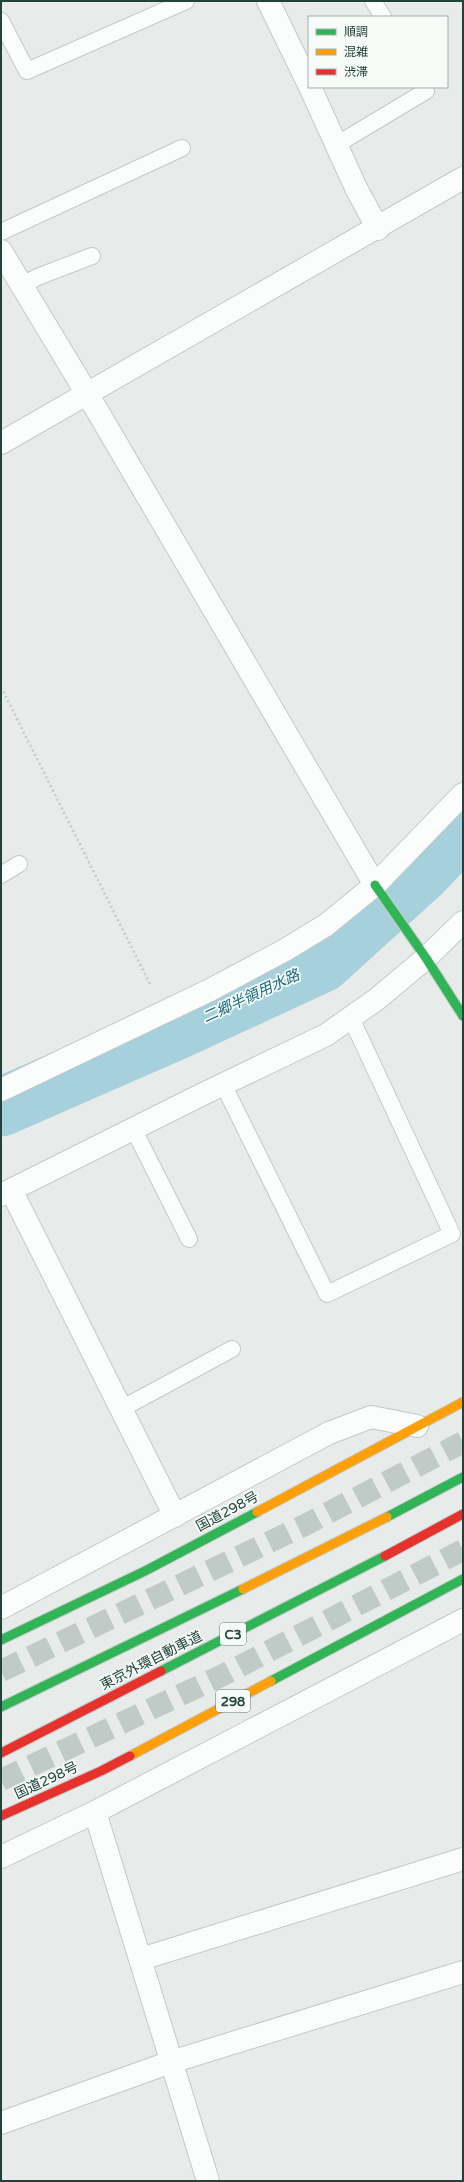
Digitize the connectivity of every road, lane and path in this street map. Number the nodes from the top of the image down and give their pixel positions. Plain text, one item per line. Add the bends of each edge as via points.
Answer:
1 (186, 1) edge
2 (268, 1) edge
3 (373, 1) edge
4 (381, 16) edge
5 (1, 21) edge
6 (308, 84) edge
7 (310, 88) edge
8 (424, 88) edge
9 (336, 144) junction
10 (182, 148) dead end
11 (463, 178) edge
12 (378, 228) junction
13 (1, 232) edge
14 (1, 251) edge
15 (92, 256) dead end
16 (21, 285) junction
17 (88, 395) junction
18 (1, 444) edge
19 (1, 687) edge
20 (463, 794) edge
21 (19, 864) dead end
22 (1, 875) edge
23 (375, 885) junction
24 (463, 922) edge
25 (426, 958) junction
26 (164, 1012) junction
27 (463, 1016) edge
28 (351, 1018) junction
29 (223, 1084) junction
30 (1, 1090) edge
31 (133, 1128) junction
32 (6, 1192) edge
33 (189, 1239) dead end
34 (232, 1349) dead end
35 (463, 1402) edge
36 (121, 1409) junction
37 (417, 1426) junction
38 (463, 1476) edge
39 (463, 1514) edge
40 (175, 1516) junction
41 (463, 1579) edge
42 (1, 1608) edge
43 (463, 1620) edge
44 (1, 1640) edge
45 (1, 1707) edge
46 (1, 1753) edge
47 (95, 1812) junction
48 (1, 1816) edge
49 (1, 1857) edge
50 (463, 1859) edge
51 (141, 1959) junction
52 (463, 1972) edge
53 (171, 2062) junction
54 (1, 2123) edge
55 (208, 2181) edge

1 - 5 lane via 27,71
2 - 6 street
3 - 4 lane
7 - 9 street
8 - 9 lane via 426,91
9 - 12 street
10 - 13 lane
11 - 12 street
12 - 17 street
14 - 16 street
15 - 16 lane
16 - 17 street
17 - 18 street
17 - 23 street
19 - 26 path
20 - 23 street
21 - 22 lane
23 - 25 main road
23 - 26 street via 326,925 285,950
24 - 25 street
25 - 27 main road
25 - 28 street
26 - 30 street
28 - 29 street via 326,1035
28 - 29 lane via 452,1234 327,1294
29 - 31 street
31 - 32 street
31 - 33 lane
32 - 36 street
34 - 36 lane
35 - 37 main road, 国道298号
36 - 40 street
37 - 40 street via 371,1417 329,1433
37 - 44 main road, 国道298号 via 145,1571
38 - 45 main road, 東京外環自動車道 / C3 via 341,1541
39 - 46 main road, 東京外環自動車道 / C3
40 - 42 street
41 - 48 main road, 国道298号 / 298 via 101,1771
43 - 47 street
47 - 49 street
47 - 51 street
50 - 51 street
51 - 53 street
52 - 53 street
53 - 54 street
53 - 55 street

